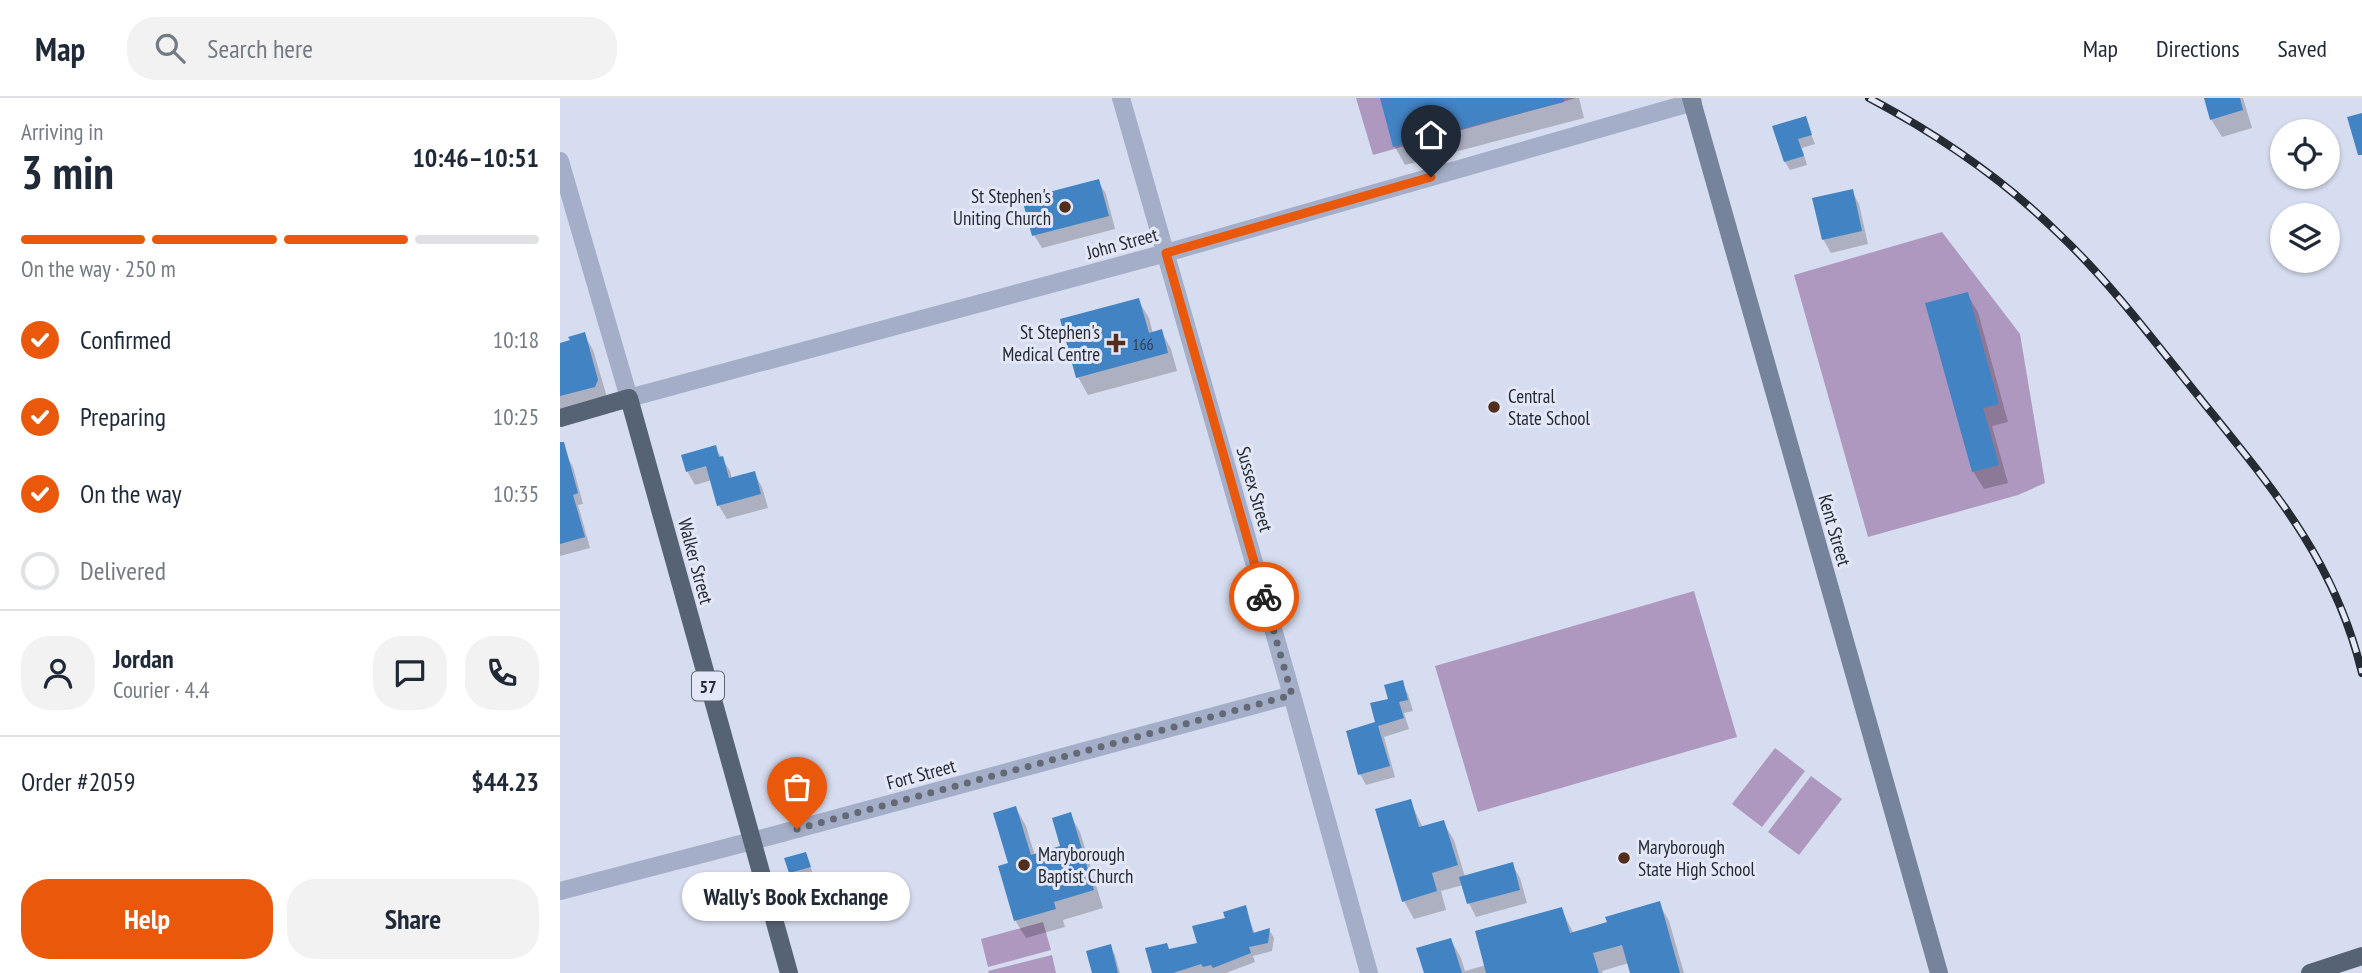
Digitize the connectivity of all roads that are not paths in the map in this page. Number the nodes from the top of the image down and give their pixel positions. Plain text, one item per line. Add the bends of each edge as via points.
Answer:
1 (1121, 98) edge
2 (1692, 100) edge
3 (560, 161) edge
4 (1166, 253) junction
5 (629, 398) junction
6 (560, 418) edge
7 (1292, 695) junction
8 (751, 841) junction
9 (560, 891) edge
10 (2362, 956) edge
11 (789, 973) edge
12 (1369, 973) edge
13 (1939, 973) edge
14 (2310, 973) edge

1 - 4 street, Sussex Street
2 - 4 street, John Street
2 - 13 main road, Kent Street
3 - 5 street, Walker Street
4 - 5 street, John Street
4 - 7 street, Sussex Street
5 - 6 main road, John Street
5 - 8 main road, Walker Street / 57
7 - 8 street, Fort Street
7 - 12 street, Sussex Street
8 - 9 street, Fort Street
8 - 11 main road, Walker Street / 57
10 - 14 main road

